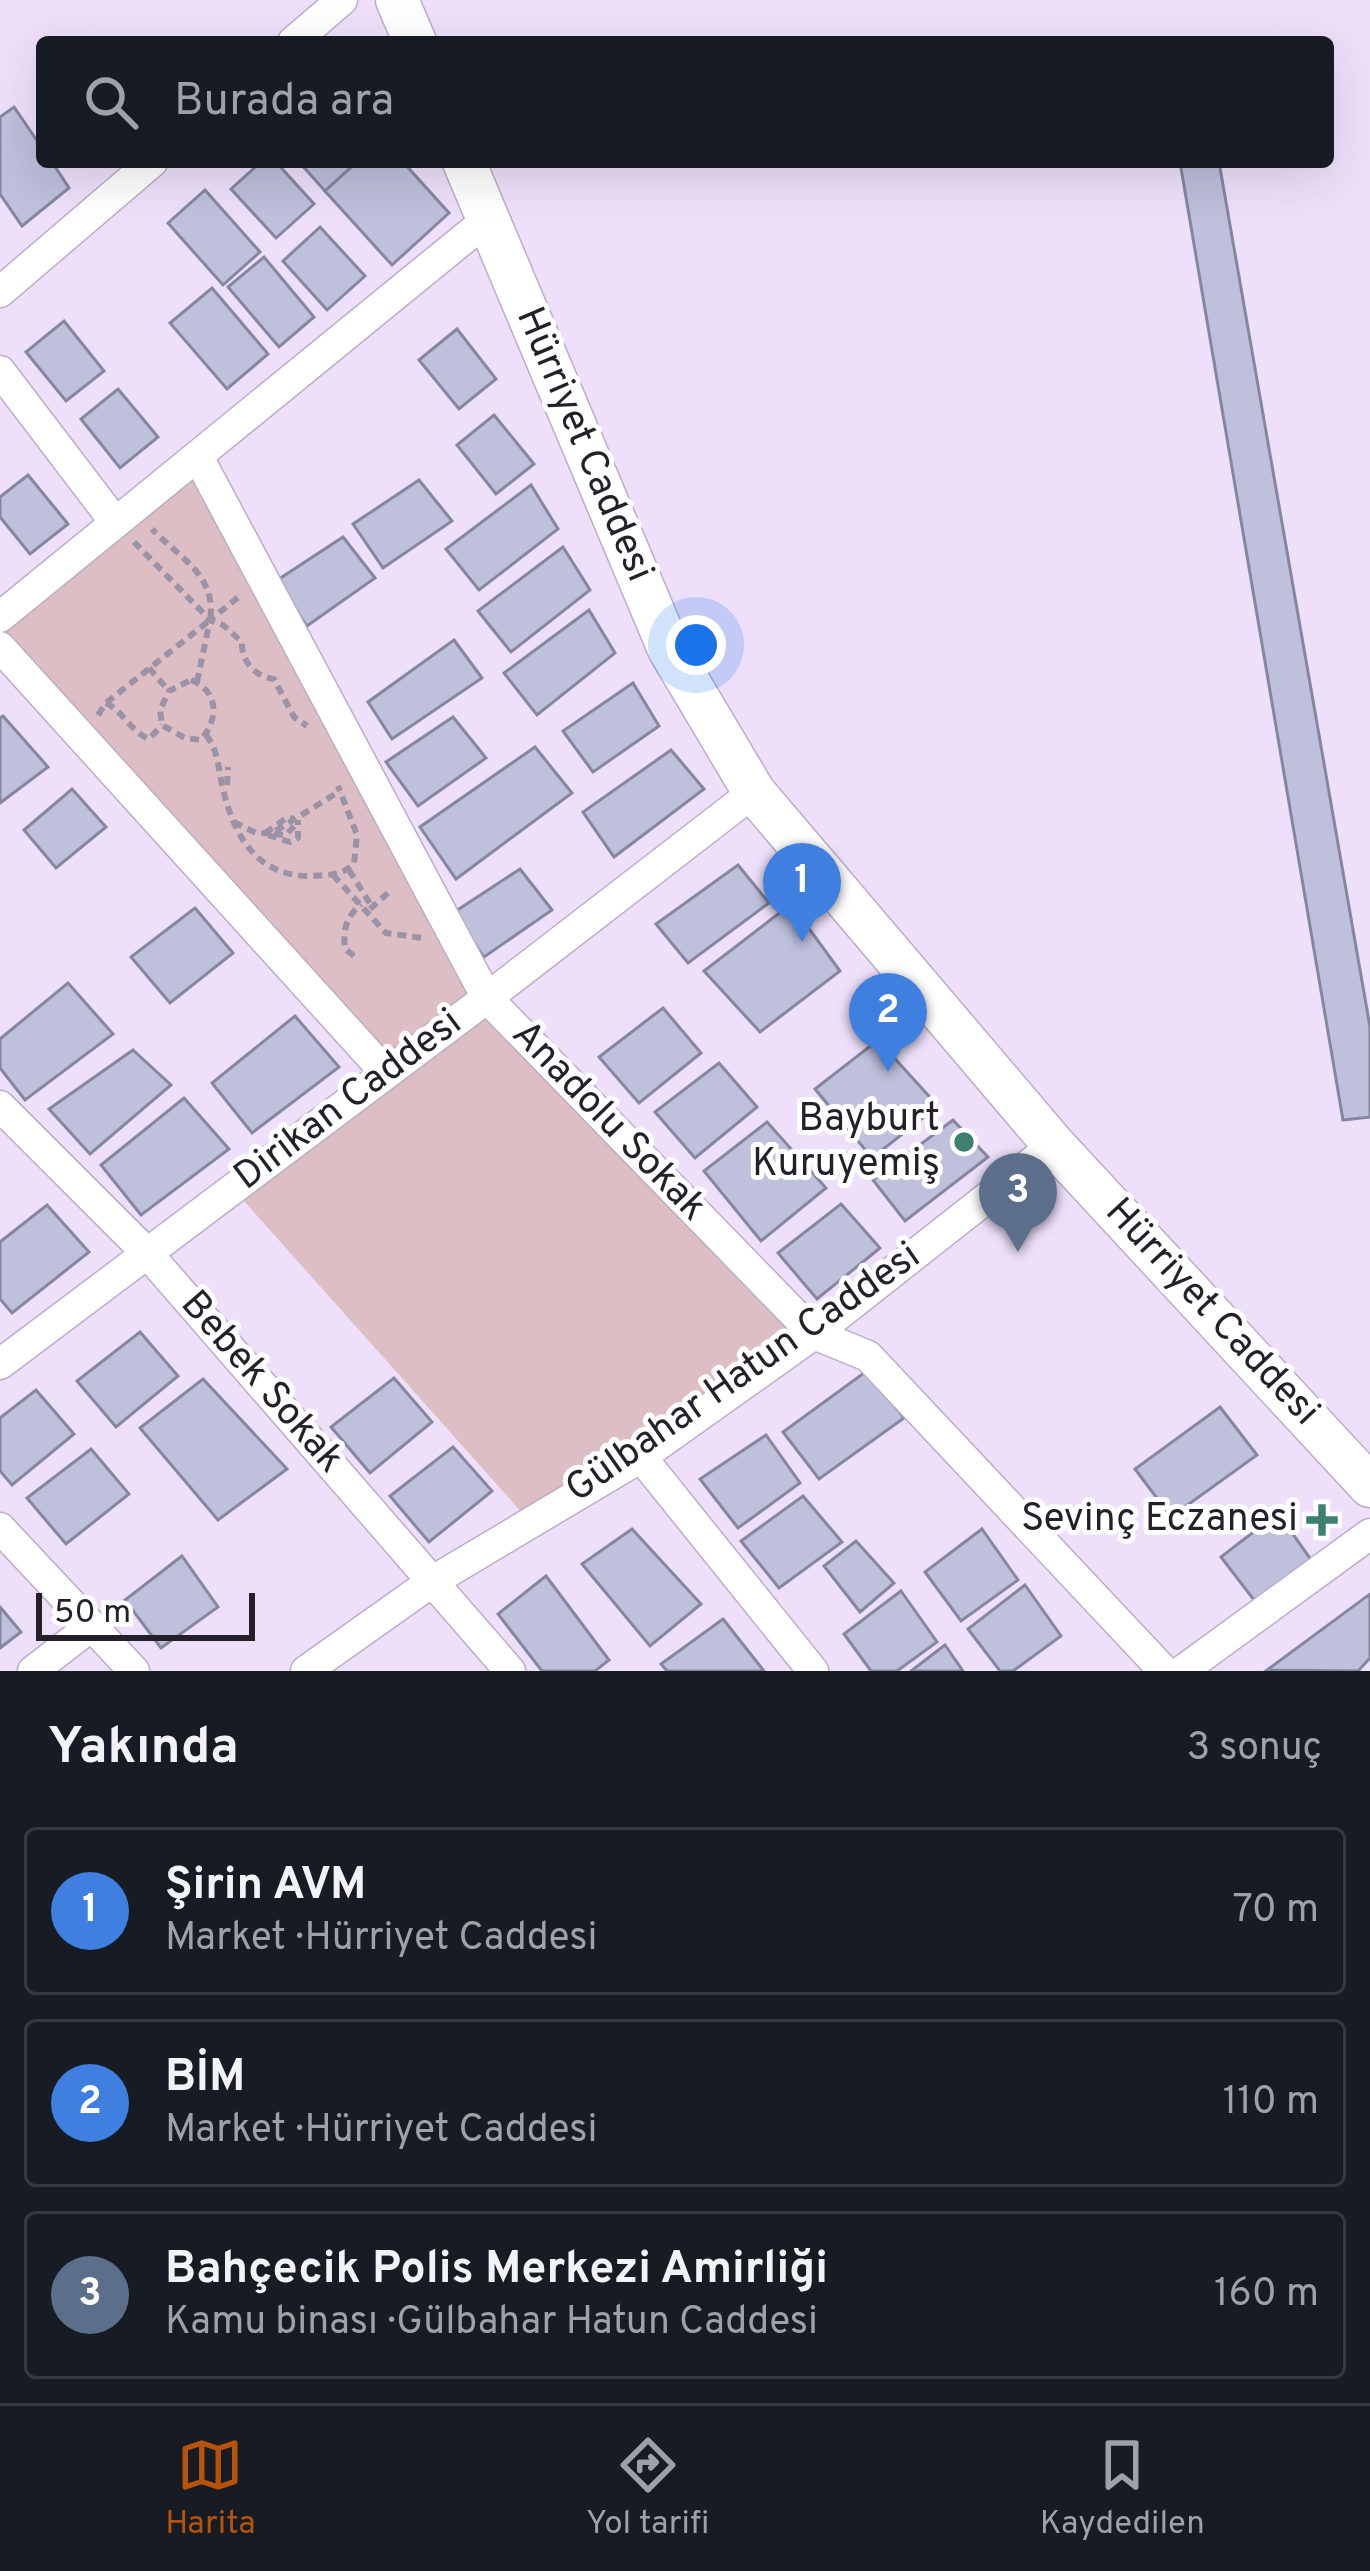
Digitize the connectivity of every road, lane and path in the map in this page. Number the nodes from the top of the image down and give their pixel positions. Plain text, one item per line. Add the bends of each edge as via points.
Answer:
1 (342, 0) edge
2 (397, 0) edge
3 (299, 36) edge
4 (412, 36) edge
5 (145, 168) edge
6 (467, 168) edge
7 (488, 219) junction
8 (0, 292) edge
9 (0, 371) edge
10 (198, 457) junction
11 (123, 516) junction
12 (263, 578) junction
13 (0, 617) edge
14 (209, 620) junction
15 (0, 646) edge
16 (149, 668) junction
17 (197, 682) junction
18 (169, 691) junction
19 (106, 704) junction
20 (162, 725) junction
21 (206, 735) junction
22 (313, 737) dead end
23 (83, 738) junction
24 (330, 771) dead end
25 (340, 791) junction
26 (754, 792) junction
27 (298, 820) junction
28 (234, 822) junction
29 (265, 833) junction
30 (349, 870) junction
31 (333, 875) junction
32 (388, 892) dead end
33 (361, 904) junction
34 (370, 909) junction
35 (457, 942) junction
36 (354, 956) dead end
37 (487, 998) junction
38 (385, 1072) junction
39 (0, 1106) edge
40 (1054, 1145) junction
41 (148, 1253) junction
42 (814, 1334) junction
43 (0, 1364) edge
44 (640, 1457) junction
45 (1370, 1486) edge
46 (0, 1528) edge
47 (1370, 1534) edge
48 (433, 1581) junction
49 (90, 1627) junction
50 (33, 1671) edge
51 (134, 1671) edge
52 (306, 1671) edge
53 (511, 1671) edge
54 (813, 1671) edge
55 (1164, 1671) edge
56 (1182, 1671) edge

1 - 3 street
2 - 4 street
5 - 8 street
6 - 7 street, Hürriyet Caddesi
7 - 10 street
7 - 26 street, Hürriyet Caddesi via 669,649
9 - 11 street
10 - 11 street
10 - 12 street, Anadolu Sokak
11 - 13 street
11 - 14 path
11 - 14 path via 208,583
12 - 14 path
12 - 35 street, Anadolu Sokak
14 - 16 path
14 - 17 path
14 - 22 path via 242,642 252,668 274,679
15 - 23 street
16 - 18 path
16 - 19 path
17 - 18 path
17 - 21 path via 214,704
18 - 20 path
19 - 20 path via 143,738
19 - 23 path
20 - 21 path via 185,738
21 - 28 path via 227,776
23 - 38 street
24 - 25 path
25 - 27 path
25 - 30 path via 357,835
26 - 37 street, Dirikan Caddesi
26 - 40 street, Hürriyet Caddesi
27 - 29 path
27 - 29 path via 298,838 290,842
28 - 29 path
28 - 31 path via 257,862 291,876
30 - 31 path
30 - 34 path
31 - 33 path
32 - 34 path
33 - 34 path
33 - 36 path via 343,930
34 - 35 path via 386,933
35 - 37 street, Anadolu Sokak
37 - 38 street, Dirikan Caddesi
37 - 42 street, Anadolu Sokak
38 - 41 street, Dirikan Caddesi
39 - 41 street, Bebek Sokak
40 - 42 street, Gülbahar Hatun Caddesi
40 - 45 street, Hürriyet Caddesi
41 - 43 street, Dirikan Caddesi
41 - 48 street, Bebek Sokak
42 - 44 street, Gülbahar Hatun Caddesi
42 - 55 street, Anadolu Sokak via 868,1356
44 - 48 street, Gülbahar Hatun Caddesi
44 - 54 street
46 - 49 street
47 - 56 street
48 - 52 street, Gülbahar Hatun Caddesi
48 - 53 street, Bebek Sokak
49 - 50 street
49 - 51 street

